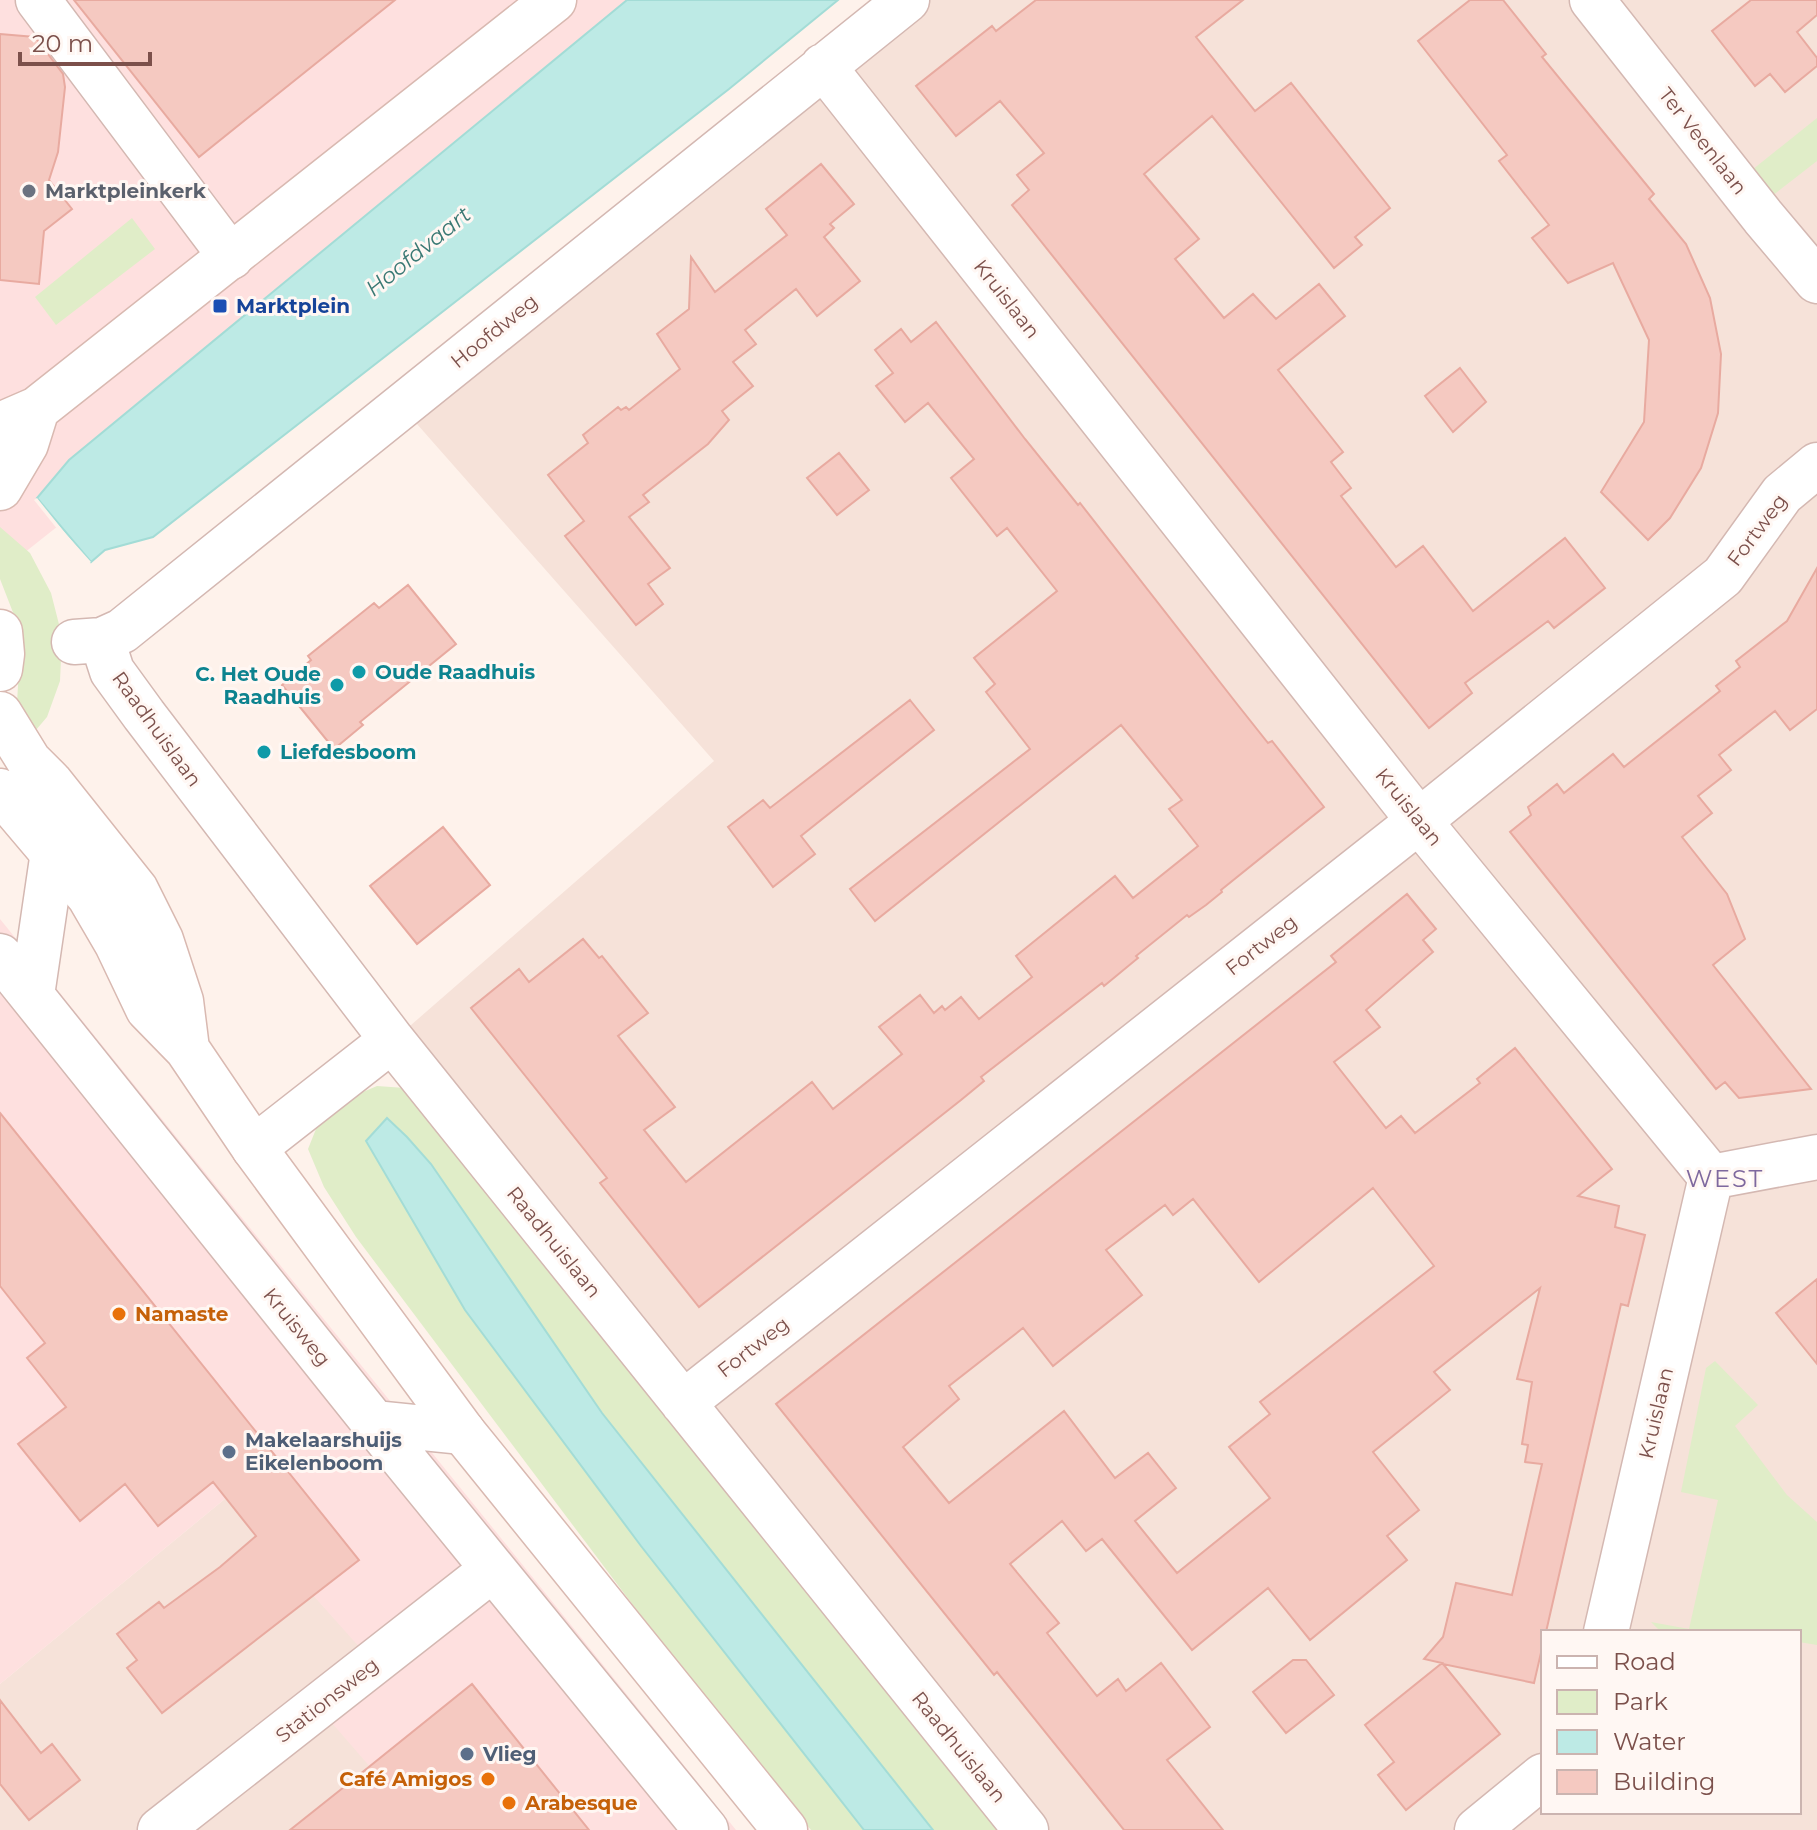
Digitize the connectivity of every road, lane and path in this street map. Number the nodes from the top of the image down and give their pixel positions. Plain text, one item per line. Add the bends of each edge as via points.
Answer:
1 (38, 0) edge
2 (554, 0) edge
3 (907, 0) edge
4 (1592, 0) edge
5 (823, 66) junction
6 (231, 257) junction
7 (1817, 281) edge
8 (19, 417) edge
9 (1817, 465) edge
10 (0, 488) edge
11 (0, 632) edge
12 (88, 641) joint
13 (0, 669) edge
14 (0, 714) edge
15 (0, 791) edge
16 (1419, 821) junction
17 (53, 852) junction
18 (0, 956) edge
19 (32, 995) junction
20 (392, 1040) junction
21 (187, 1049) junction
22 (254, 1148) junction
23 (1817, 1157) edge
24 (1711, 1177) junction
25 (683, 1403) junction
26 (374, 1423) junction
27 (463, 1432) junction
28 (493, 1569) junction
29 (621, 1628) junction
30 (1606, 1630) edge
31 (597, 1695) junction
32 (1541, 1778) edge
33 (160, 1830) edge
34 (706, 1830) edge
35 (785, 1830) edge
36 (1026, 1830) edge
37 (1477, 1830) edge

1 - 6 street
2 - 6 street
3 - 5 street, Hoofdweg
4 - 7 street, Ter Veenlaan
5 - 12 street, Hoofdweg via 122,631
5 - 16 street, Kruislaan
6 - 8 street
8 - 10 street via 26,444
9 - 16 street, Fortweg via 1782,494 1723,576
11 - 13 street
12 - 20 street, Raadhuislaan
14 - 21 street via 29,761 136,890 161,940 181,1001
15 - 17 street
16 - 24 street, Kruislaan
16 - 25 street, Fortweg
17 - 19 street
17 - 21 street via 89,896 148,1009
18 - 19 street, Kruisweg
19 - 26 street, Kruisweg
20 - 22 street
20 - 25 street, Raadhuislaan
21 - 22 street
22 - 27 street
23 - 24 street
24 - 30 street, Kruislaan
25 - 36 street, Raadhuislaan
26 - 27 street
26 - 28 street, Kruisweg
27 - 29 street
28 - 31 street, Kruisweg
28 - 33 street, Stationsweg
29 - 31 street
29 - 35 street
31 - 34 street, Kruisweg
32 - 37 street

